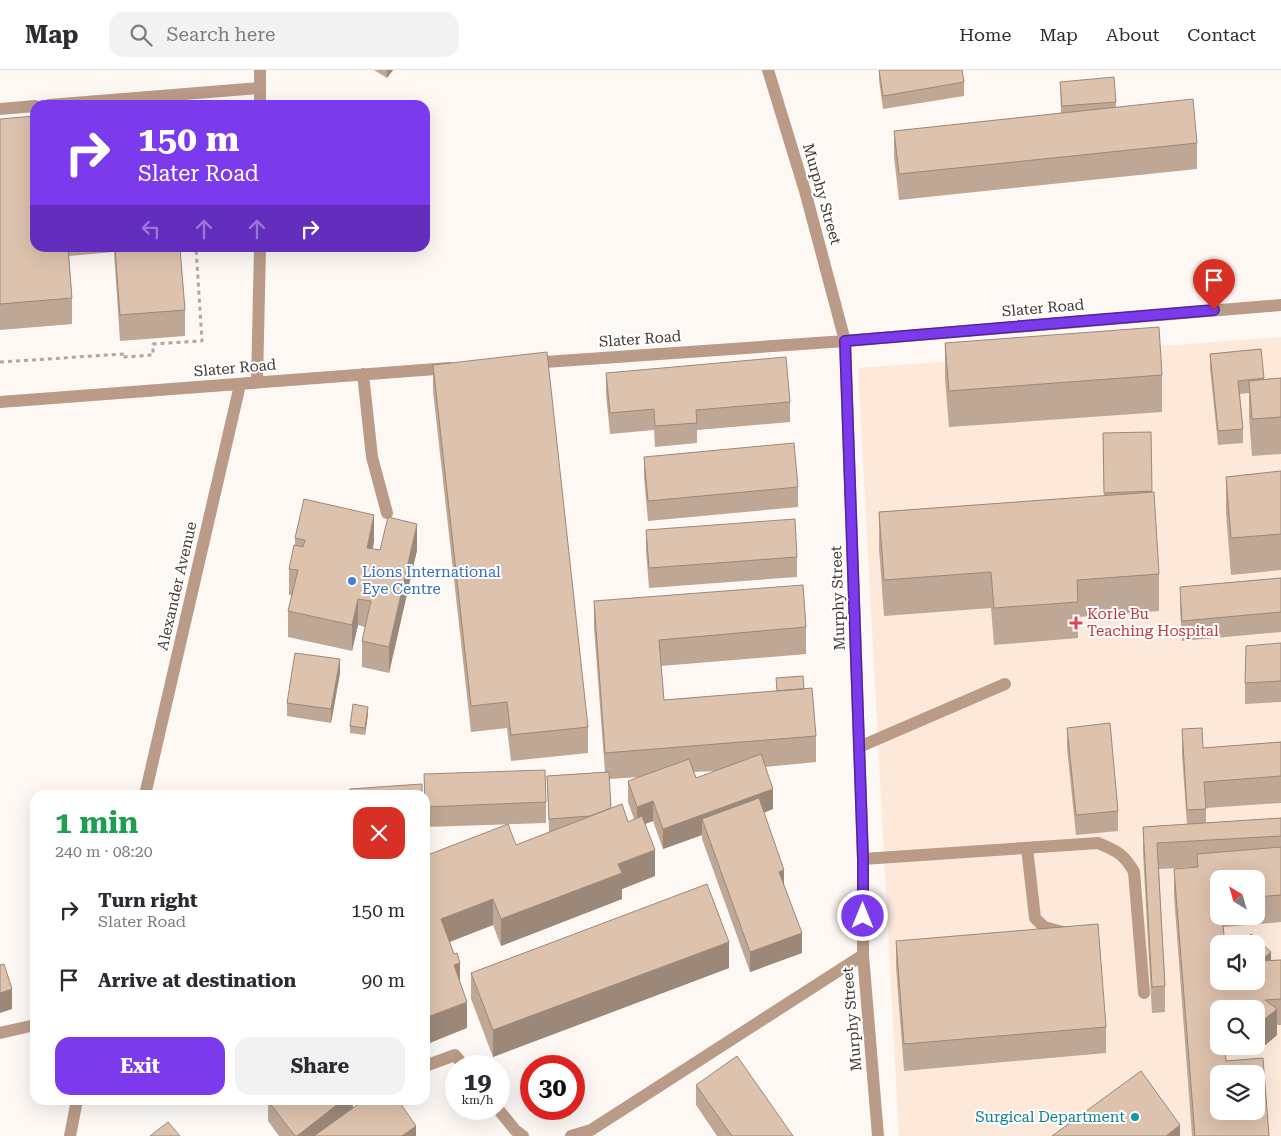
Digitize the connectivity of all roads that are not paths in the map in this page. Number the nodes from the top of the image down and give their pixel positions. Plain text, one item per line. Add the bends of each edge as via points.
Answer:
1 (260, 70) edge
2 (768, 70) edge
3 (260, 88) junction
4 (111, 100) edge
5 (260, 100) edge
6 (30, 106) edge
7 (0, 109) edge
8 (260, 252) edge
9 (1281, 305) edge
10 (845, 341) junction
11 (520, 363) edge
12 (461, 367) edge
13 (363, 374) junction
14 (257, 382) junction
15 (240, 384) junction
16 (0, 402) edge
17 (387, 513) dead end
18 (1005, 684) dead end
19 (859, 747) junction
20 (146, 790) edge
21 (1027, 848) junction
22 (863, 859) junction
23 (1076, 931) edge
24 (863, 955) junction
25 (1144, 992) dead end
26 (30, 1026) edge
27 (0, 1033) edge
28 (445, 1059) edge
29 (430, 1064) edge
30 (77, 1105) edge
31 (507, 1120) edge
32 (70, 1136) edge
33 (524, 1136) edge
34 (571, 1136) edge
35 (878, 1136) edge

1 - 3 street
2 - 10 street, Murphy Street via 805,191
3 - 4 street
3 - 5 street
6 - 7 street
8 - 14 street
9 - 10 street, Slater Road
10 - 11 street, Slater Road
10 - 19 street, Murphy Street
12 - 13 street, Slater Road
13 - 14 street, Slater Road
13 - 17 street via 372,457
14 - 15 street, Slater Road
15 - 16 street, Slater Road
15 - 20 street, Alexander Avenue
18 - 19 street
19 - 22 street, Murphy Street
21 - 22 street
21 - 23 street via 1035,918 1044,927 1061,932
21 - 25 street via 1098,843 1125,856 1134,872
22 - 24 street, Murphy Street
24 - 34 street via 591,1130
24 - 35 street, Murphy Street
26 - 27 street
28 - 29 street
30 - 32 street
31 - 33 street

